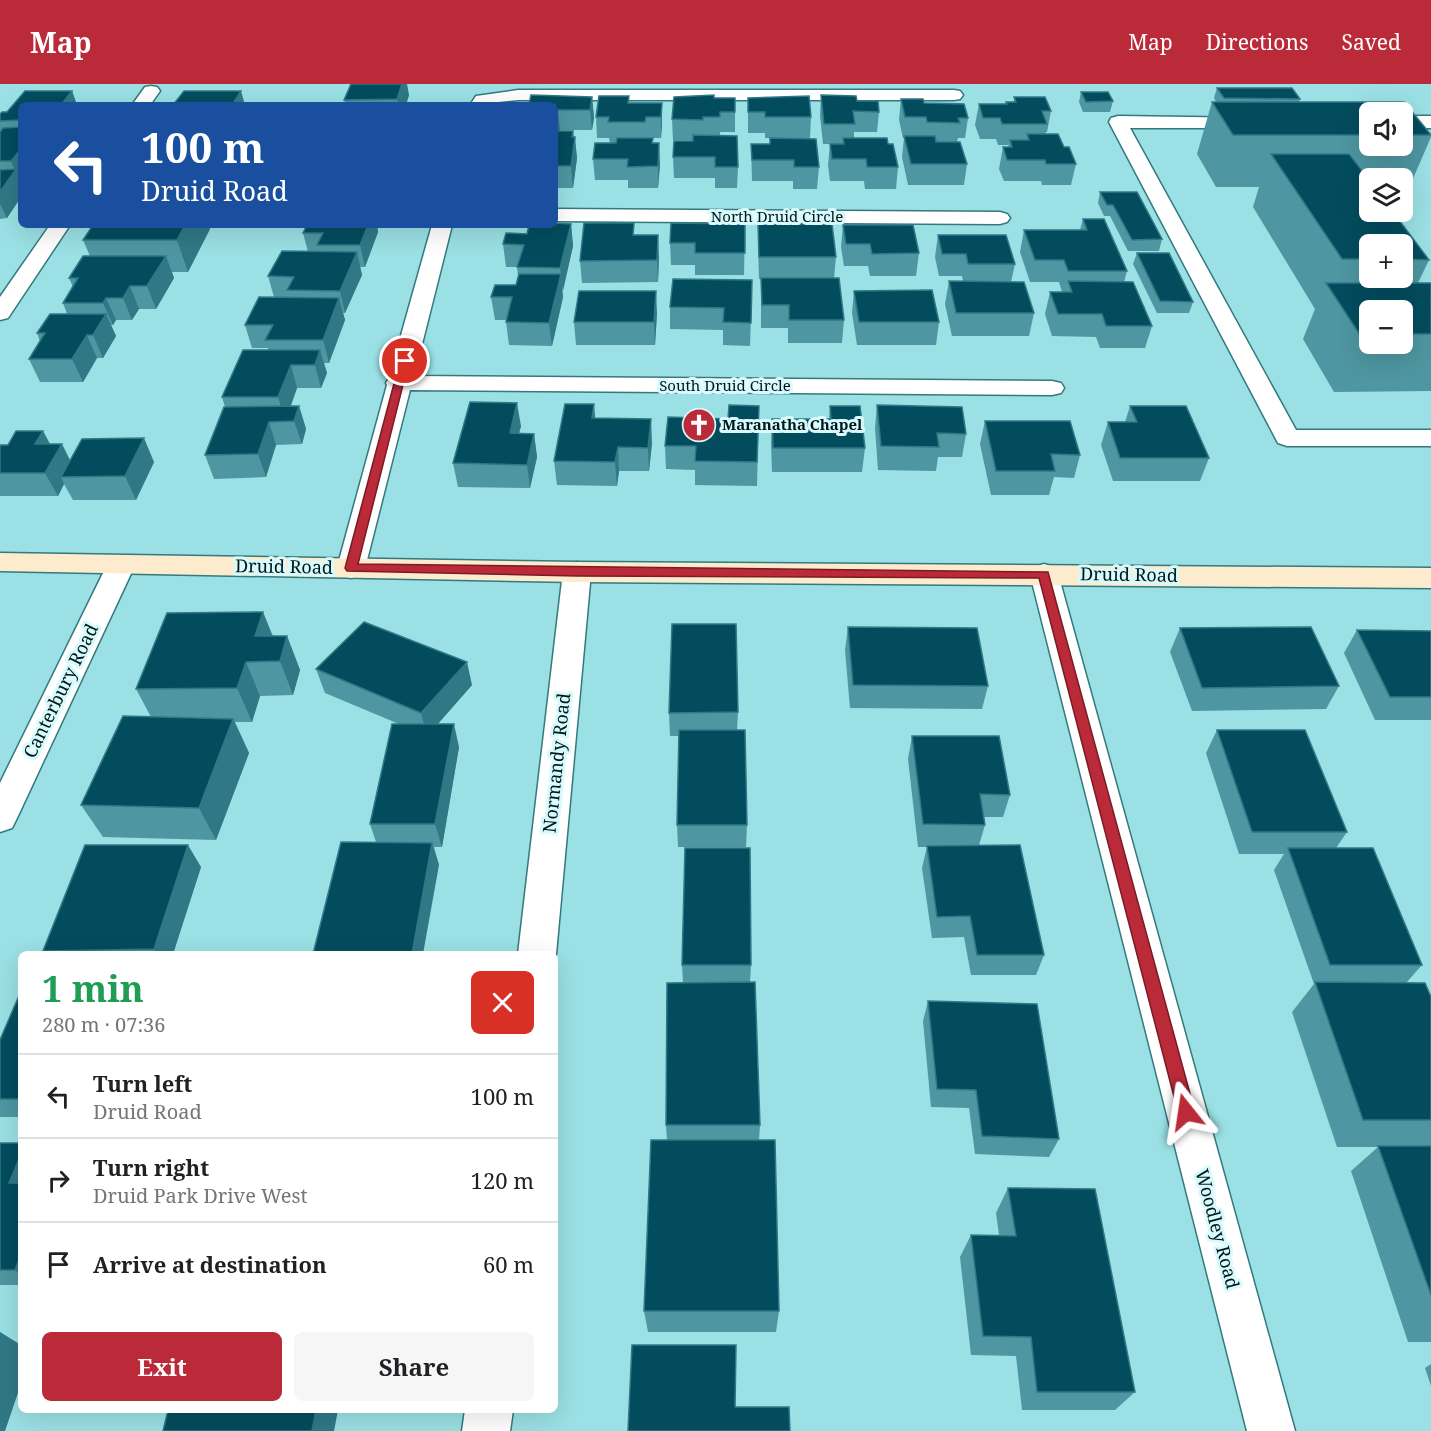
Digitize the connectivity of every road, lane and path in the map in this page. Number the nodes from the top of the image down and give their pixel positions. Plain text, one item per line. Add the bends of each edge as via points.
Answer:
1 (954, 95) dead end
2 (486, 102) edge
3 (1275, 122) edge
4 (1413, 122) edge
5 (1431, 122) edge
6 (558, 215) edge
7 (1000, 218) dead end
8 (58, 228) edge
9 (441, 228) edge
10 (0, 313) edge
11 (398, 384) junction
12 (1052, 388) dead end
13 (1431, 438) edge
14 (0, 562) edge
15 (121, 565) junction
16 (351, 568) junction
17 (577, 572) junction
18 (1044, 574) junction
19 (1431, 578) edge
20 (0, 818) edge
21 (537, 951) edge
22 (489, 1413) edge
23 (486, 1431) edge
24 (1271, 1431) edge

1 - 2 street via 518,95
3 - 13 street via 1118,122 1287,438
4 - 5 street
6 - 7 street, North Druid Circle
8 - 10 street
9 - 11 street
11 - 12 street, South Druid Circle
11 - 16 street
14 - 15 street, Druid Road
15 - 16 street, Druid Road
15 - 20 street, Canterbury Road
16 - 17 street, Druid Road
17 - 18 street, Druid Road
17 - 21 street, Normandy Road
18 - 19 street, Druid Road
18 - 24 street, Woodley Road
22 - 23 street

